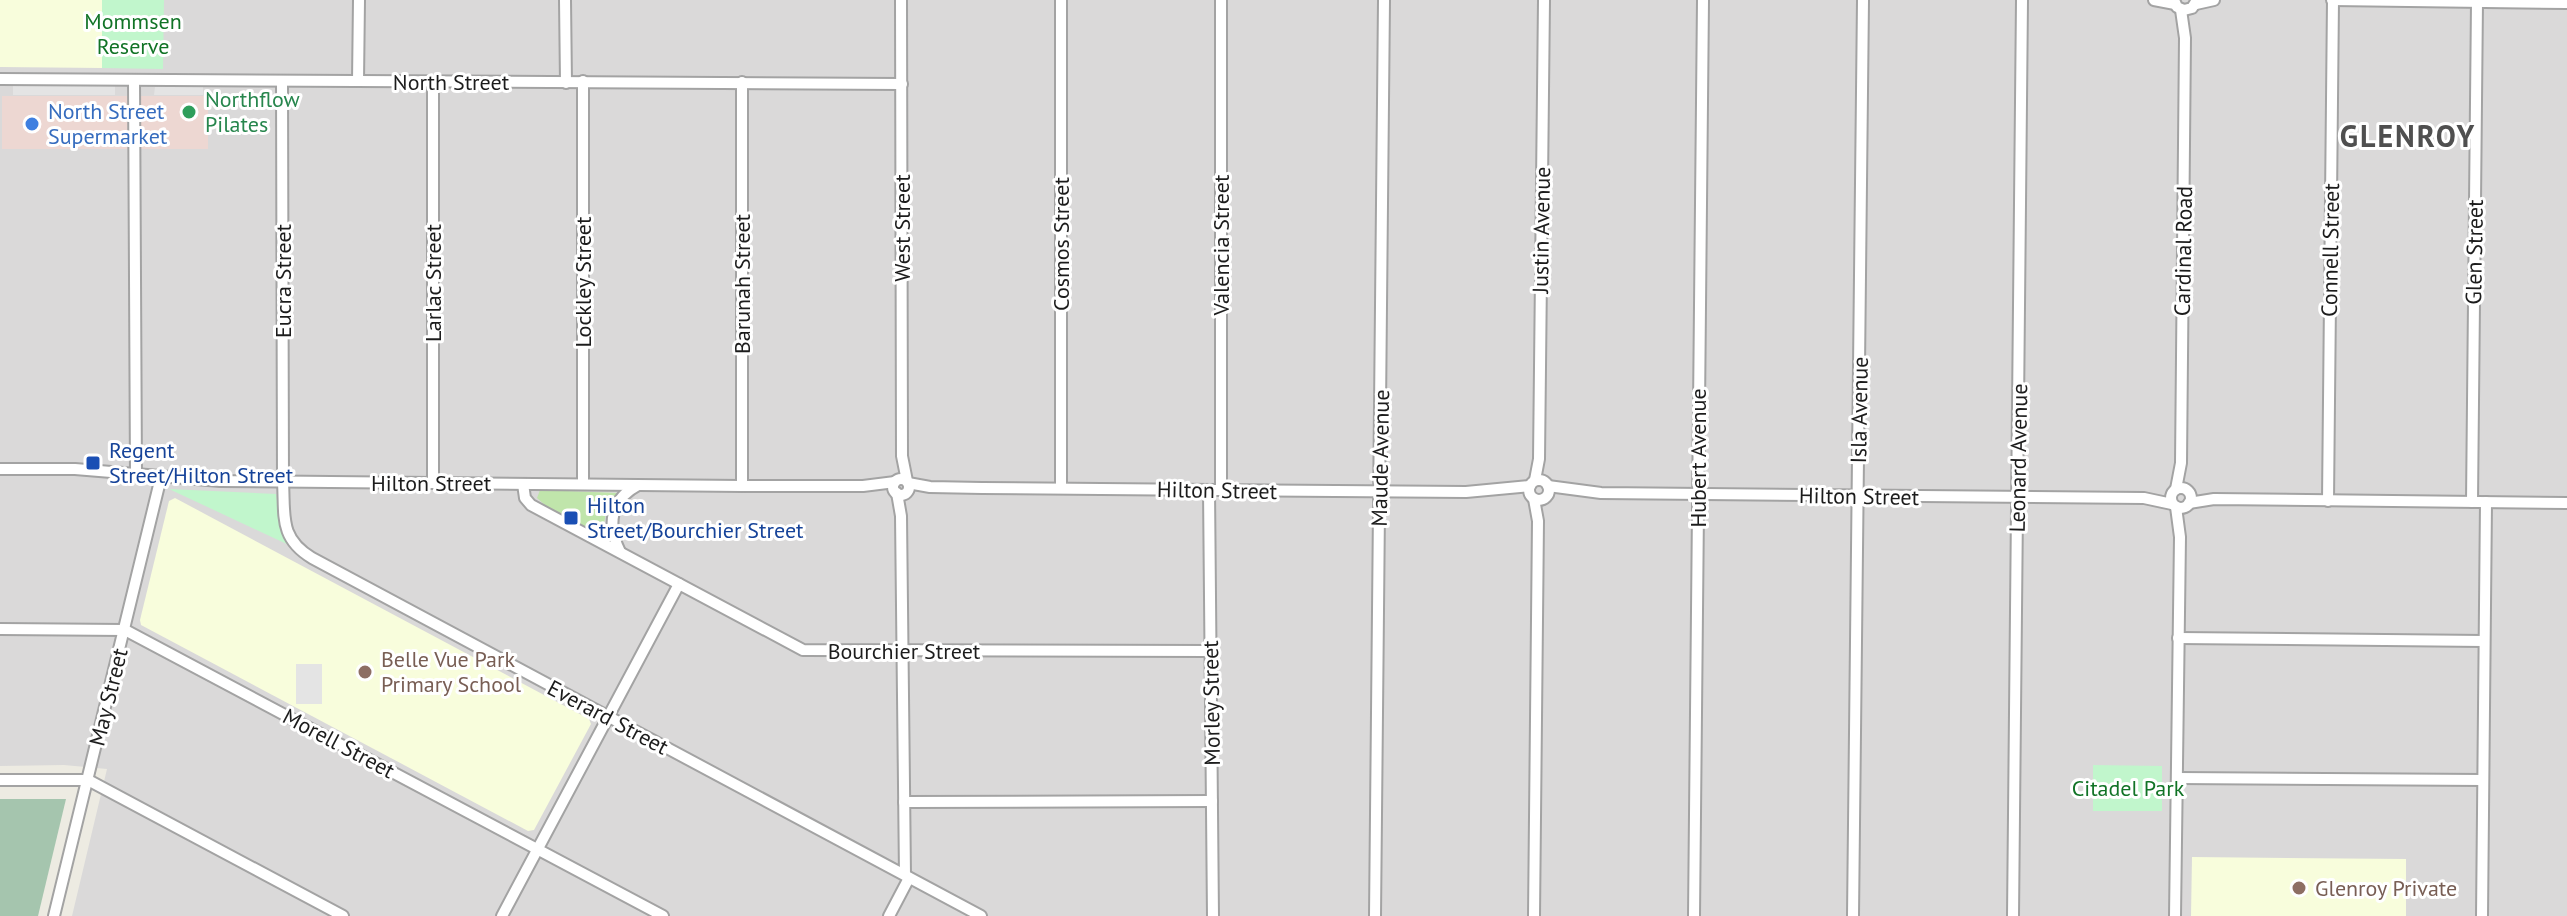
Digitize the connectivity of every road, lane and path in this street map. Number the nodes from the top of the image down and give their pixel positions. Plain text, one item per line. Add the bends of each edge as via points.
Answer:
1 (359, 0) edge
2 (565, 0) edge
3 (901, 0) edge
4 (1061, 0) edge
5 (1221, 0) edge
6 (1384, 0) edge
7 (1544, 0) edge
8 (1703, 0) edge
9 (1863, 0) edge
10 (2022, 0) edge
11 (2154, 0) edge
12 (2214, 0) edge
13 (2332, 0) edge
14 (2477, 2) edge
15 (2567, 3) edge
16 (2186, 5) edge
17 (0, 79) edge
18 (134, 80) junction
19 (282, 81) junction
20 (358, 81) junction
21 (583, 81) junction
22 (433, 82) junction
23 (742, 82) junction
24 (566, 83) junction
25 (902, 84) junction
26 (0, 469) edge
27 (136, 475) junction
28 (161, 477) junction
29 (283, 482) junction
30 (433, 483) junction
31 (523, 484) junction
32 (583, 484) junction
33 (639, 485) junction
34 (742, 486) junction
35 (901, 487) junction
36 (1061, 488) junction
37 (1209, 490) junction
38 (1221, 490) junction
39 (1539, 490) junction
40 (1380, 491) junction
41 (1698, 494) junction
42 (1858, 496) junction
43 (2017, 498) junction
44 (2181, 498) junction
45 (2328, 501) junction
46 (2472, 502) junction
47 (2486, 502) junction
48 (2567, 503) edge
49 (621, 554) junction
50 (679, 584) junction
51 (0, 629) edge
52 (125, 630) junction
53 (2178, 638) junction
54 (2484, 641) junction
55 (902, 651) junction
56 (1210, 651) junction
57 (608, 716) junction
58 (2177, 778) junction
59 (0, 780) edge
60 (88, 780) junction
61 (2483, 780) junction
62 (1212, 801) junction
63 (904, 802) junction
64 (537, 849) junction
65 (907, 877) junction
66 (54, 916) edge
67 (343, 916) edge
68 (502, 916) edge
69 (663, 916) edge
70 (889, 916) edge
71 (981, 916) edge
72 (1213, 916) edge
73 (1375, 916) edge
74 (1534, 916) edge
75 (1694, 916) edge
76 (1853, 916) edge
77 (2013, 916) edge
78 (2175, 916) edge
79 (2482, 916) edge

1 - 20 street
2 - 24 street
3 - 25 street, West Street
4 - 36 street, Cosmos Street
5 - 38 street, Valencia Street
6 - 40 street, Maude Avenue
7 - 39 street, Justin Avenue
8 - 41 street, Hubert Avenue
9 - 42 street, Isla Avenue
10 - 43 street, Leonard Avenue
11 - 16 street
12 - 16 street
13 - 14 street
13 - 45 street, Connell Street
14 - 15 street
14 - 46 street, Glen Street
16 - 44 street, Cardinal Road
17 - 18 street, North Street
18 - 19 street, North Street
18 - 27 street
19 - 20 street, North Street
19 - 29 street, Eucra Street
20 - 22 street, North Street
21 - 23 street, North Street
21 - 24 street, North Street
21 - 32 street, Lockley Street
22 - 24 street, North Street
22 - 30 street, Larlac Street
23 - 25 street, North Street
23 - 34 street, Barunah Street
25 - 35 street, West Street
26 - 27 street, Hilton Street
27 - 28 street, Hilton Street
28 - 29 street, Hilton Street
28 - 52 street, May Street
29 - 30 street, Hilton Street
29 - 57 street, Everard Street via 286,529 301,551
30 - 31 street, Hilton Street
31 - 32 street, Hilton Street
31 - 49 street, Bourchier Street via 531,505
32 - 33 street, Hilton Street
33 - 34 street, Hilton Street
33 - 49 street via 614,508 613,535
34 - 35 street, Hilton Street
35 - 36 street, Hilton Street
35 - 55 street, West Street
36 - 37 street, Hilton Street
37 - 38 street, Hilton Street
37 - 56 street, Morley Street
38 - 40 street, Hilton Street
39 - 40 street, Hilton Street
39 - 41 street, Hilton Street
39 - 74 street, Justin Avenue
40 - 73 street, Maude Avenue
41 - 42 street, Hilton Street
41 - 75 street, Hubert Avenue
42 - 43 street, Hilton Street
42 - 76 street, Isla Avenue
43 - 44 street, Hilton Street
43 - 77 street, Leonard Avenue
44 - 45 street, Hilton Street
44 - 53 street, Cardinal Road
45 - 46 street, Hilton Street
46 - 47 street, Hilton Street
47 - 48 street, Hilton Street
47 - 54 street
49 - 50 street, Bourchier Street
50 - 55 street, Bourchier Street via 803,650
50 - 57 street
51 - 52 street, Morell Street
52 - 60 street, May Street
52 - 64 street, Morell Street
53 - 54 street
53 - 58 street, Cardinal Road
54 - 61 street
55 - 56 street, Bourchier Street
55 - 63 street, West Street
56 - 62 street, Morley Street
57 - 64 street
57 - 65 street, Everard Street
58 - 61 street
58 - 78 street, Cardinal Road
59 - 60 street
60 - 66 street, May Street
60 - 67 street
61 - 79 street
62 - 63 street
62 - 72 street, Morley Street
63 - 65 street, West Street
64 - 68 street
64 - 69 street, Morell Street
65 - 70 street, West Street
65 - 71 street, Everard Street

